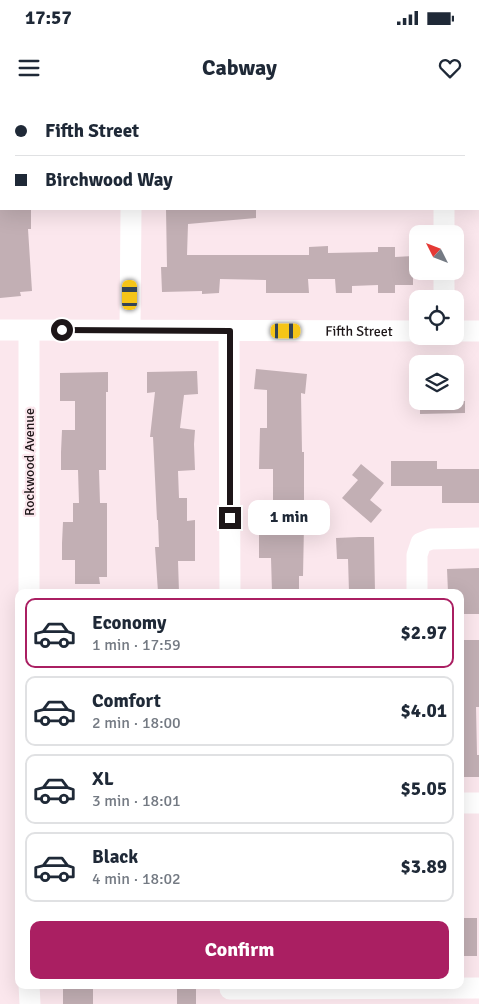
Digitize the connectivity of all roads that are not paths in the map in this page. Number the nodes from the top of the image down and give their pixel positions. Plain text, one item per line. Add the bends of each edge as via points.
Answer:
1 (130, 210) edge
2 (444, 210) edge
3 (444, 225) edge
4 (0, 330) edge
5 (130, 330) junction
6 (28, 331) junction
7 (230, 331) junction
8 (409, 331) edge
9 (464, 331) edge
10 (479, 331) edge
11 (479, 538) edge
12 (29, 589) edge
13 (230, 589) edge
14 (417, 589) edge
15 (464, 803) edge
16 (479, 803) edge
17 (464, 988) edge
18 (479, 988) edge
19 (30, 989) edge
20 (429, 989) edge
21 (230, 993) edge
22 (30, 1004) edge

1 - 5 street
2 - 3 street
4 - 6 street, Fifth Street
5 - 6 street, Fifth Street
5 - 7 street, Fifth Street
6 - 12 street, Rockwood Avenue
7 - 8 street, Fifth Street
7 - 13 street
9 - 10 street
11 - 14 street via 431,538 421,544 417,555
15 - 16 street
17 - 18 street
19 - 22 street
20 - 21 street

